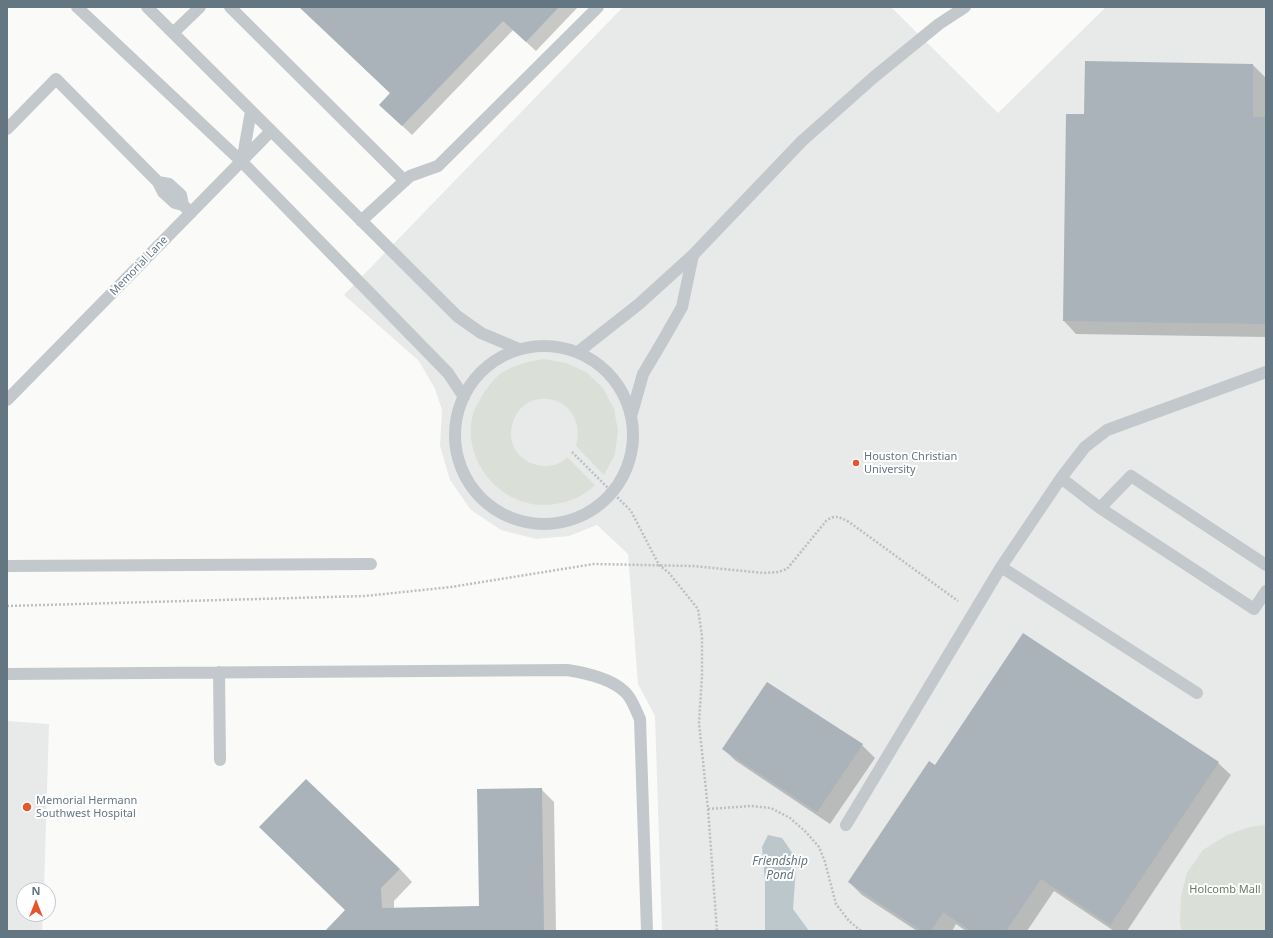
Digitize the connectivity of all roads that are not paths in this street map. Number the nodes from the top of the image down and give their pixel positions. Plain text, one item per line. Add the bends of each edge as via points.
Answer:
1 (77, 7) edge
2 (147, 7) edge
3 (200, 7) edge
4 (230, 7) edge
5 (598, 7) edge
6 (965, 7) edge
7 (173, 33) junction
8 (251, 111) junction
9 (7, 129) edge
10 (271, 131) junction
11 (242, 162) junction
12 (405, 180) junction
13 (187, 209) junction
14 (361, 221) junction
15 (692, 255) junction
16 (519, 349) junction
17 (578, 352) junction
18 (1266, 372) edge
19 (464, 397) junction
20 (7, 400) edge
21 (632, 413) junction
22 (1061, 478) junction
23 (1100, 508) junction
24 (371, 564) dead end
25 (1266, 565) edge
26 (7, 566) edge
27 (1001, 567) junction
28 (1266, 591) edge
29 (219, 672) junction
30 (7, 674) edge
31 (1197, 693) dead end
32 (220, 760) dead end
33 (846, 825) dead end
34 (647, 931) edge

1 - 11 lane
2 - 7 lane
3 - 7 lane
4 - 12 lane
5 - 12 lane via 438,166
6 - 15 lane via 939,24 874,77 802,141
7 - 8 lane
8 - 10 lane
8 - 11 lane
9 - 13 lane via 56,79 158,182 169,184 181,195
10 - 11 lane, Memorial Lane
10 - 14 lane
11 - 13 lane, Memorial Lane
11 - 19 lane via 448,373
12 - 14 lane
13 - 20 lane, Memorial Lane
14 - 16 lane via 457,316 481,333
15 - 17 lane via 639,304
15 - 21 lane via 682,307 643,374
16 - 17 lane via 550,346
16 - 19 lane via 491,363 470,385
17 - 21 lane via 602,366 621,387
18 - 22 lane via 1107,430 1085,448
19 - 21 lane via 457,413 455,444 463,474 482,499 508,516 538,524 566,522 592,511 613,492 628,469 634,441
22 - 23 lane
22 - 27 lane
23 - 25 lane via 1131,476
23 - 28 lane via 1254,609
24 - 26 lane
27 - 31 lane
27 - 33 lane
29 - 30 lane
29 - 32 lane
29 - 34 lane via 568,670 588,673 626,692 640,719

